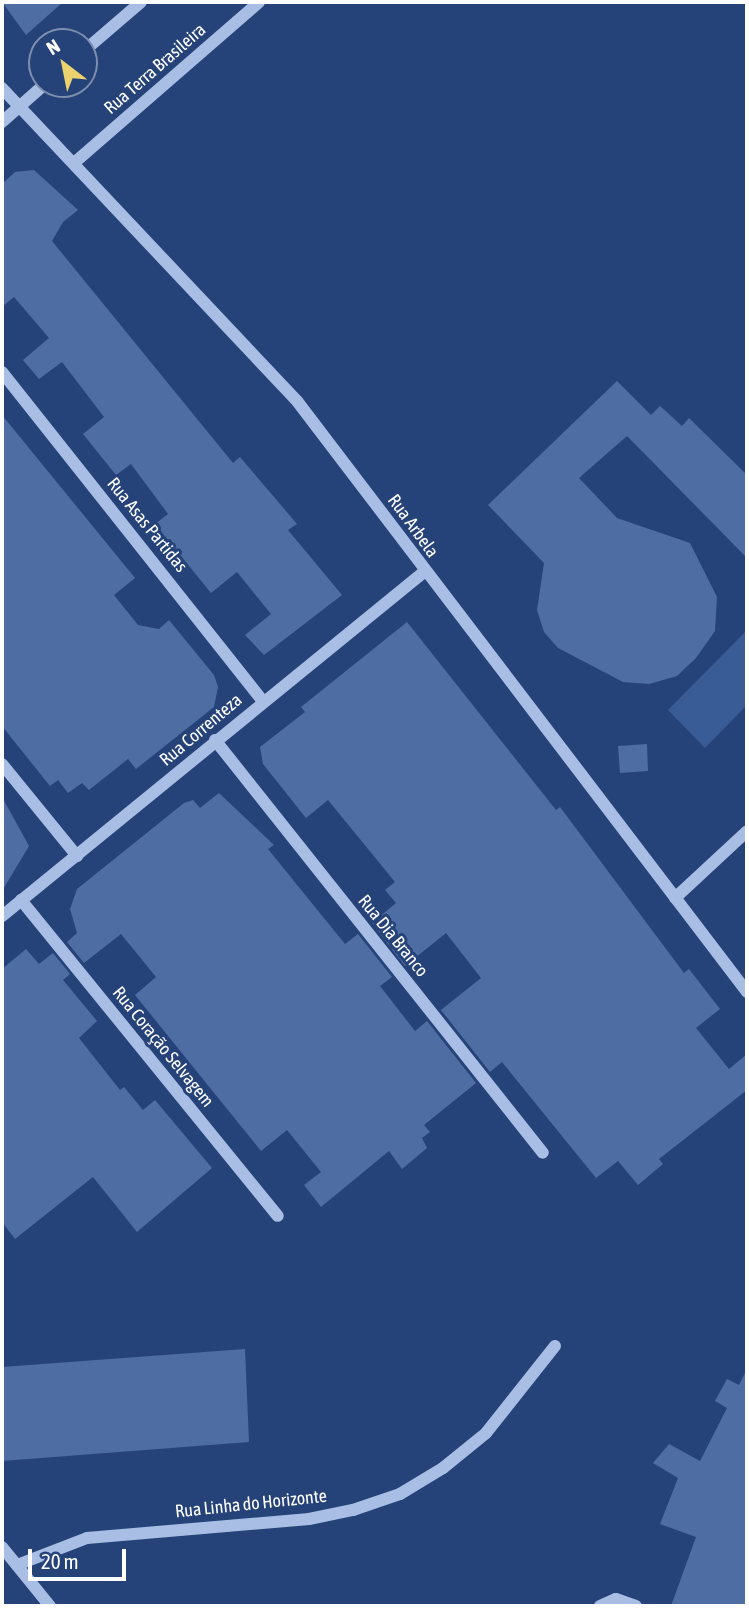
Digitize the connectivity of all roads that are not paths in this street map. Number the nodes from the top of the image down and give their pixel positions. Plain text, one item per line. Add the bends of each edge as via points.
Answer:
1 (141, 2) edge
2 (259, 2) edge
3 (98, 39) edge
4 (2, 88) edge
5 (28, 98) edge
6 (18, 106) junction
7 (2, 122) edge
8 (74, 163) junction
9 (2, 372) edge
10 (424, 572) junction
11 (263, 701) junction
12 (215, 740) junction
13 (2, 764) edge
14 (747, 831) edge
15 (77, 856) junction
16 (675, 898) junction
17 (21, 900) junction
18 (2, 916) edge
19 (747, 992) edge
20 (543, 1153) dead end
21 (278, 1216) dead end
22 (555, 1346) dead end
23 (2, 1547) edge
24 (17, 1565) junction
25 (50, 1606) edge
26 (600, 1606) edge
27 (636, 1606) edge

1 - 3 street
2 - 8 street, Rua Terra Brasileira
4 - 6 street, Rua Arbela
5 - 6 street
6 - 7 street
6 - 8 street, Rua Arbela
8 - 10 street, Rua Arbela via 297,401
9 - 11 street, Rua Asas Partidas
10 - 11 street, Rua Correnteza
10 - 16 street, Rua Arbela
11 - 12 street, Rua Correnteza
12 - 15 street, Rua Correnteza
12 - 20 street, Rua Dia Branco
13 - 15 street
14 - 16 street
15 - 17 street, Rua Correnteza
16 - 19 street, Rua Arbela
17 - 18 street, Rua Correnteza
17 - 21 street, Rua Coração Selvagem
22 - 24 street, Rua Linha do Horizonte via 486,1433 443,1468 400,1493 353,1510 309,1518 87,1538
23 - 24 street
24 - 25 street
26 - 27 street via 616,1598

